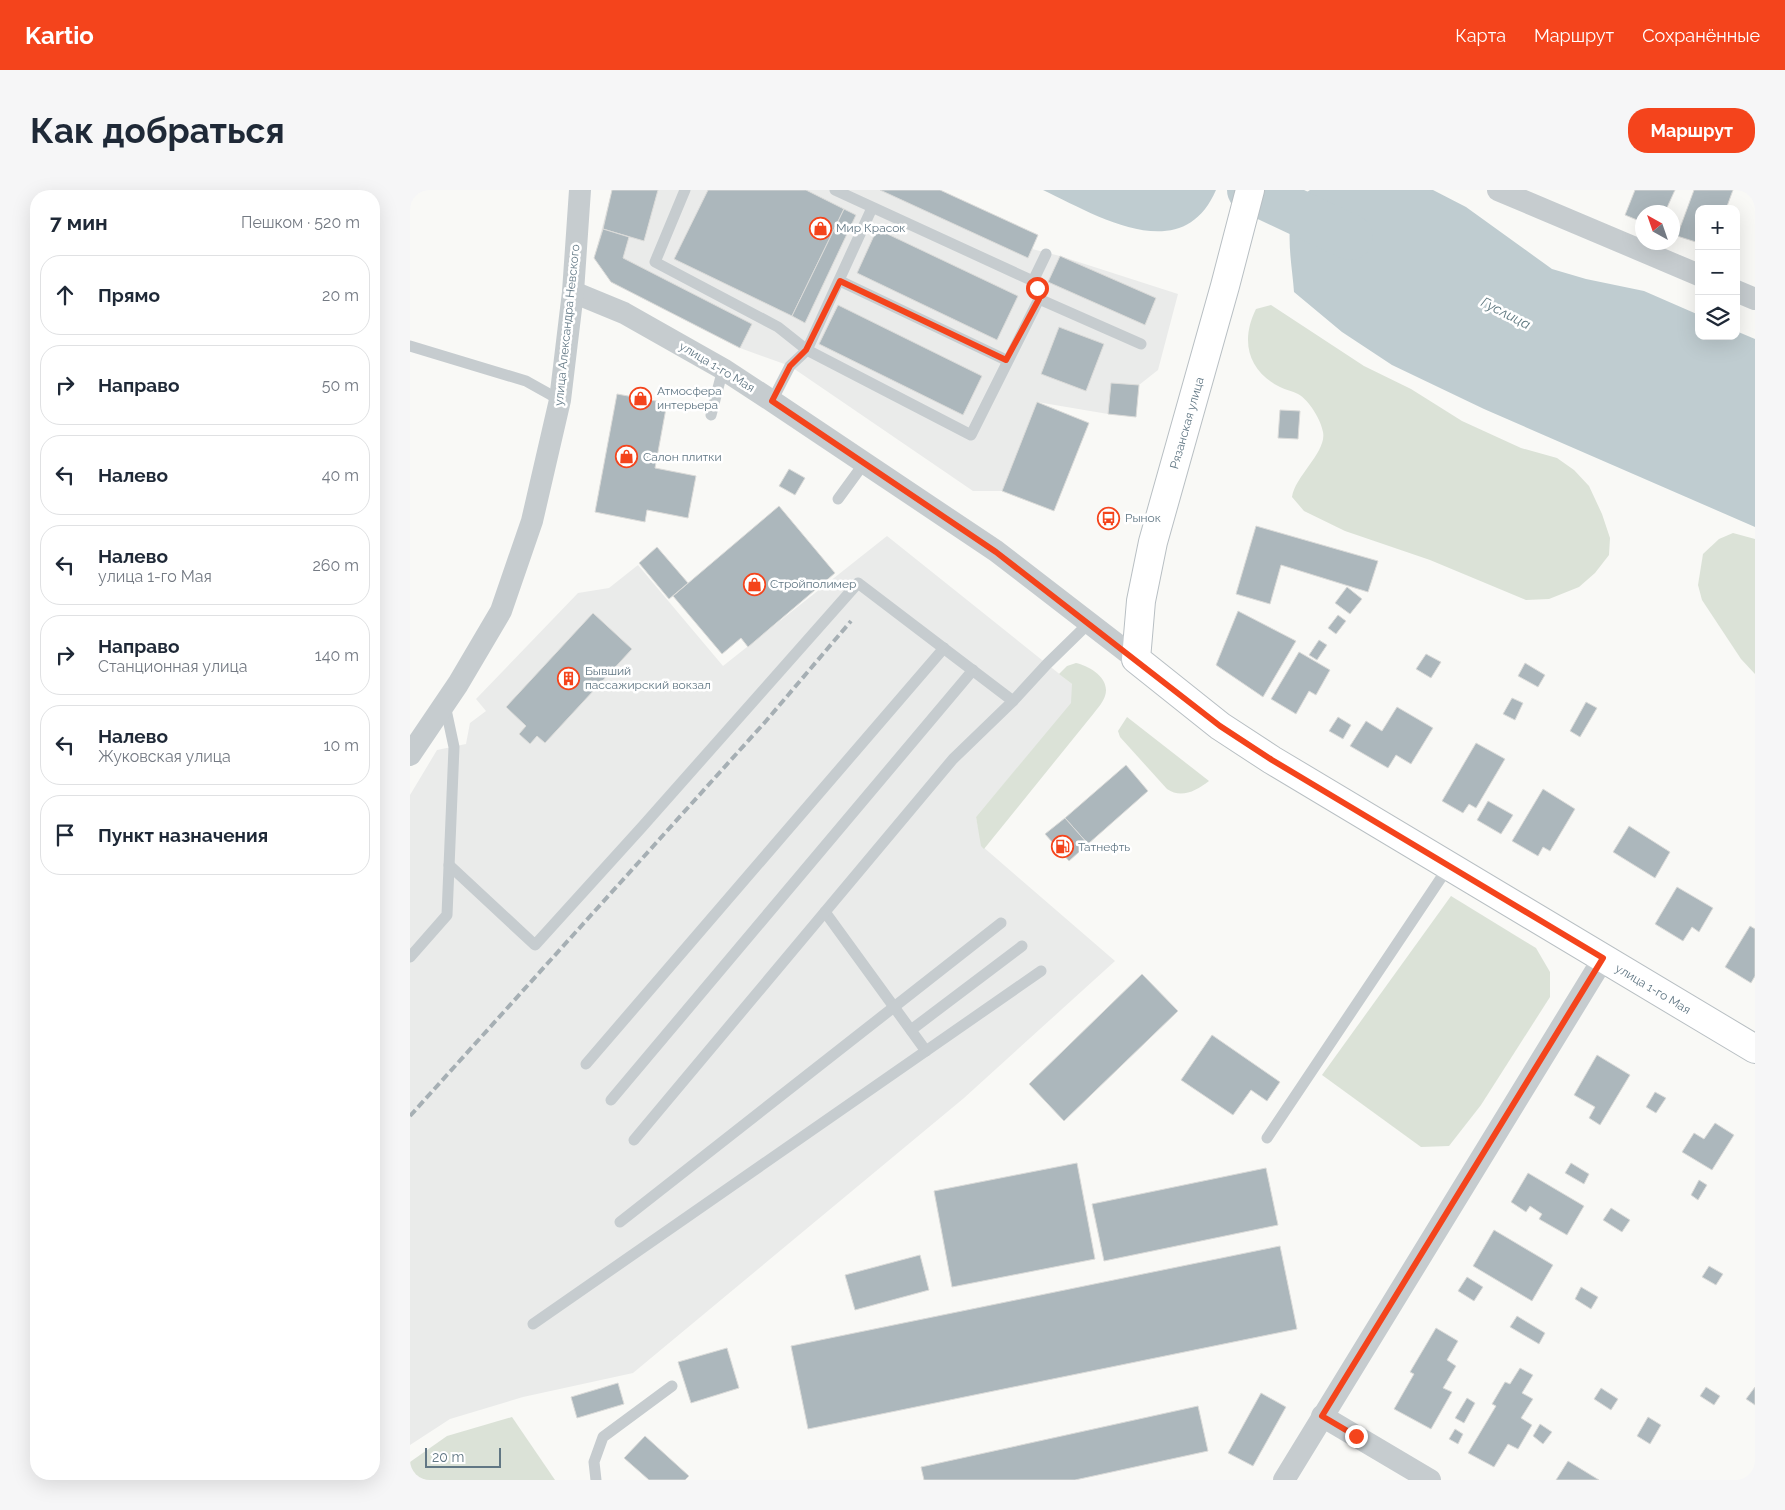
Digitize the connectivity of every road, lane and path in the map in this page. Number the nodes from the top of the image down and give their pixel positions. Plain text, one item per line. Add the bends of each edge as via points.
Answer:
1 (580, 190) edge
2 (686, 190) edge
3 (835, 190) edge
4 (1250, 190) edge
5 (1498, 190) edge
6 (872, 208) junction
7 (1046, 254) dead end
8 (1695, 273) edge
9 (840, 281) junction
10 (1033, 281) junction
11 (572, 292) junction
12 (1740, 293) edge
13 (1039, 299) junction
14 (1755, 299) edge
15 (1141, 344) dead end
16 (410, 346) edge
17 (806, 350) junction
18 (1006, 360) junction
19 (723, 370) junction
20 (560, 400) junction
21 (772, 401) junction
22 (711, 415) dead end
23 (865, 462) junction
24 (838, 499) dead end
25 (1089, 623) junction
26 (944, 648) junction
27 (1136, 659) junction
28 (973, 670) junction
29 (1014, 701) junction
30 (445, 703) junction
31 (410, 755) edge
32 (449, 865) junction
33 (1449, 866) junction
34 (825, 912) junction
35 (1001, 923) dead end
36 (1022, 946) dead end
37 (410, 957) edge
38 (1603, 958) junction
39 (1041, 971) dead end
40 (894, 1007) junction
41 (910, 1030) junction
42 (1755, 1049) edge
43 (926, 1051) junction
44 (586, 1064) dead end
45 (611, 1100) dead end
46 (1267, 1138) dead end
47 (634, 1140) dead end
48 (620, 1222) dead end
49 (533, 1324) dead end
50 (672, 1386) dead end
51 (1322, 1416) junction
52 (596, 1480) edge
53 (1284, 1480) edge
54 (1430, 1480) edge

1 - 11 street, улица Александра Невского
2 - 17 lane via 655,262 778,326
3 - 6 lane
4 - 27 main road, Рязанская улица via 1153,542 1141,601
5 - 8 street
6 - 9 lane
6 - 10 lane
7 - 10 lane
9 - 17 lane
9 - 18 lane
10 - 13 lane
11 - 19 street, улица 1-го Мая via 624,314
11 - 20 street, улица Александра Невского
12 - 14 street
13 - 15 lane
13 - 18 lane
16 - 20 lane via 526,381
17 - 18 lane via 971,434
17 - 21 lane via 790,366
19 - 21 street, улица 1-го Мая
19 - 22 lane
20 - 30 street, улица Александра Невского via 532,521 502,611
21 - 23 street, улица 1-го Мая
23 - 24 lane
23 - 25 street, улица 1-го Мая via 996,552
25 - 27 street, улица 1-го Мая
25 - 29 lane
26 - 28 lane
26 - 32 lane via 858,583 535,944
26 - 44 lane
27 - 33 main road, улица 1-го Мая via 1220,726
28 - 29 lane
28 - 45 lane
29 - 34 lane via 954,759
30 - 31 street, улица Александра Невского
30 - 32 lane via 454,747
32 - 37 lane via 447,915
33 - 38 main road, улица 1-го Мая
33 - 46 lane
34 - 40 lane
34 - 47 lane
35 - 40 lane
36 - 41 lane
38 - 42 main road, улица 1-го Мая
38 - 51 street
39 - 43 lane
40 - 41 lane
40 - 48 lane
41 - 43 lane
43 - 49 lane
50 - 52 lane via 603,1437 594,1462
51 - 53 street
51 - 54 street

